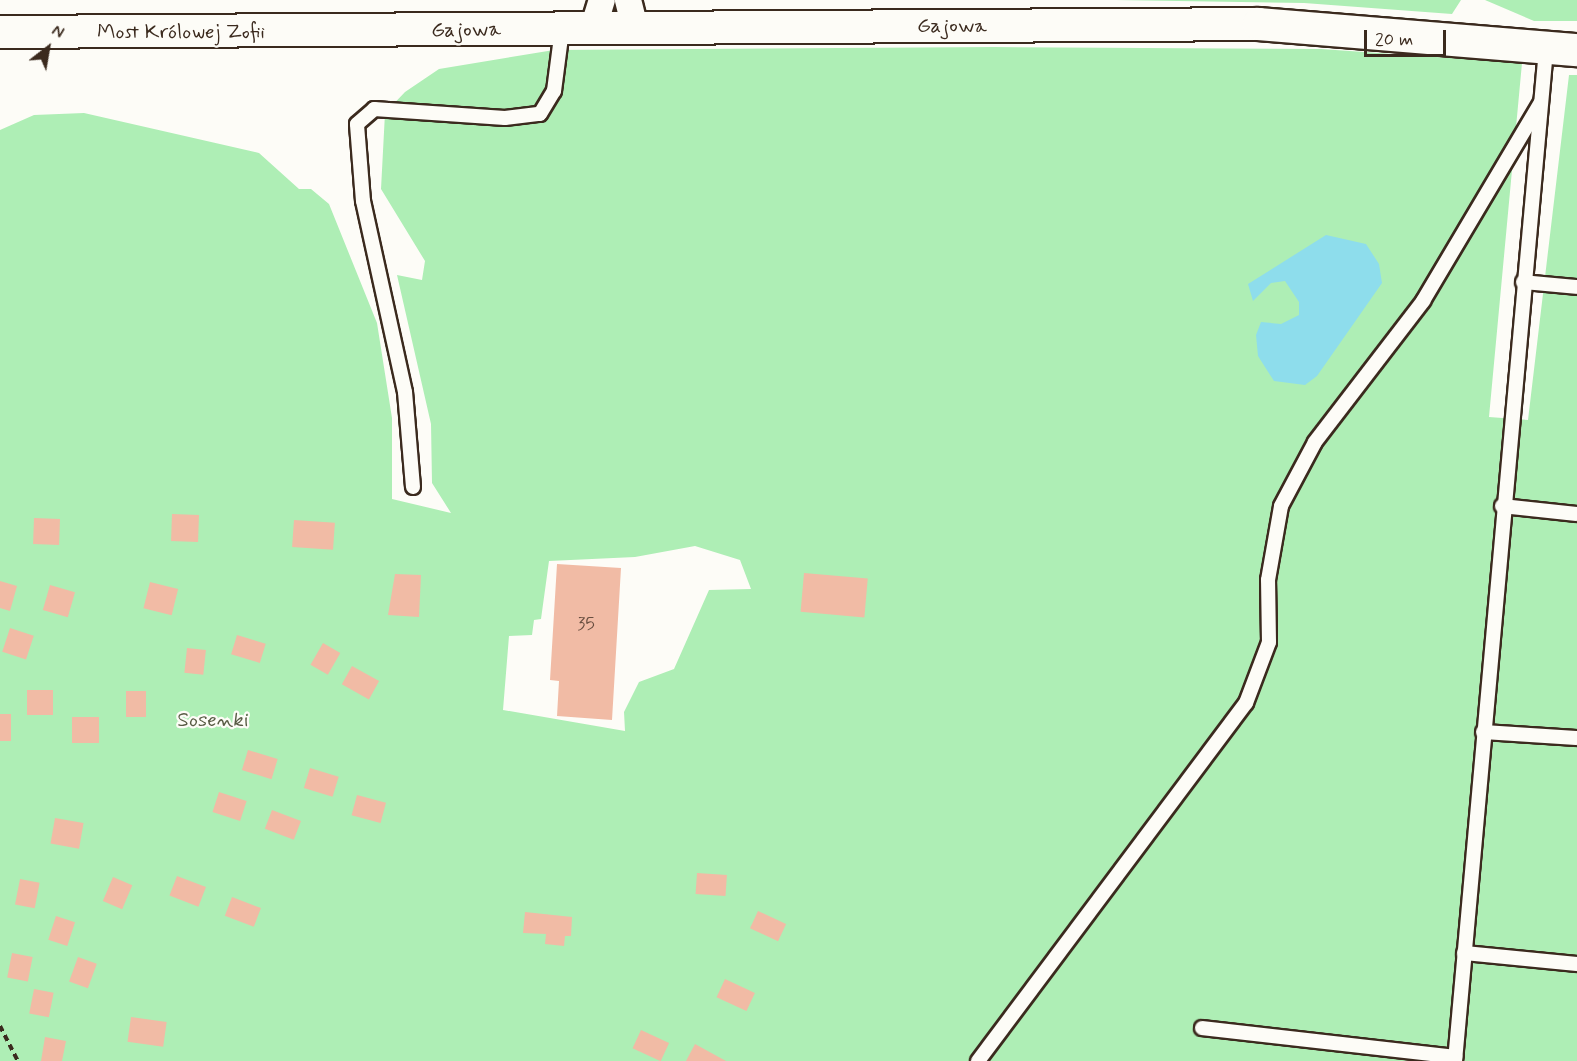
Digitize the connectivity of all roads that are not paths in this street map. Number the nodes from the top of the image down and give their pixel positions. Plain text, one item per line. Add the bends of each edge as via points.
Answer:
1 (631, 14) edge
2 (586, 19) edge
3 (0, 32) edge
4 (326, 32) joint
5 (1546, 49) junction
6 (1577, 50) edge
7 (1541, 102) junction
8 (1523, 282) junction
9 (1577, 287) edge
10 (413, 487) dead end
11 (1502, 506) junction
12 (1577, 514) edge
13 (1483, 732) junction
14 (1577, 738) edge
15 (1464, 953) junction
16 (1577, 964) edge
17 (1202, 1028) dead end
18 (1455, 1059) edge
19 (978, 1061) edge

1 - 2 street, Gajowa
1 - 5 street, Gajowa via 1259,24 1418,33
2 - 4 street, Gajowa
2 - 10 lane via 540,114 505,118 374,109 357,124 363,201 405,392
3 - 4 street, Most Królowej Zofii
5 - 6 street, Gajowa
5 - 7 lane
7 - 8 lane
7 - 19 lane via 1423,301 1315,442 1281,506 1269,580 1269,642 1245,703
8 - 9 lane
8 - 11 lane
11 - 12 lane
11 - 13 lane
13 - 14 lane
13 - 15 lane
15 - 16 lane
15 - 18 lane
17 - 18 lane

